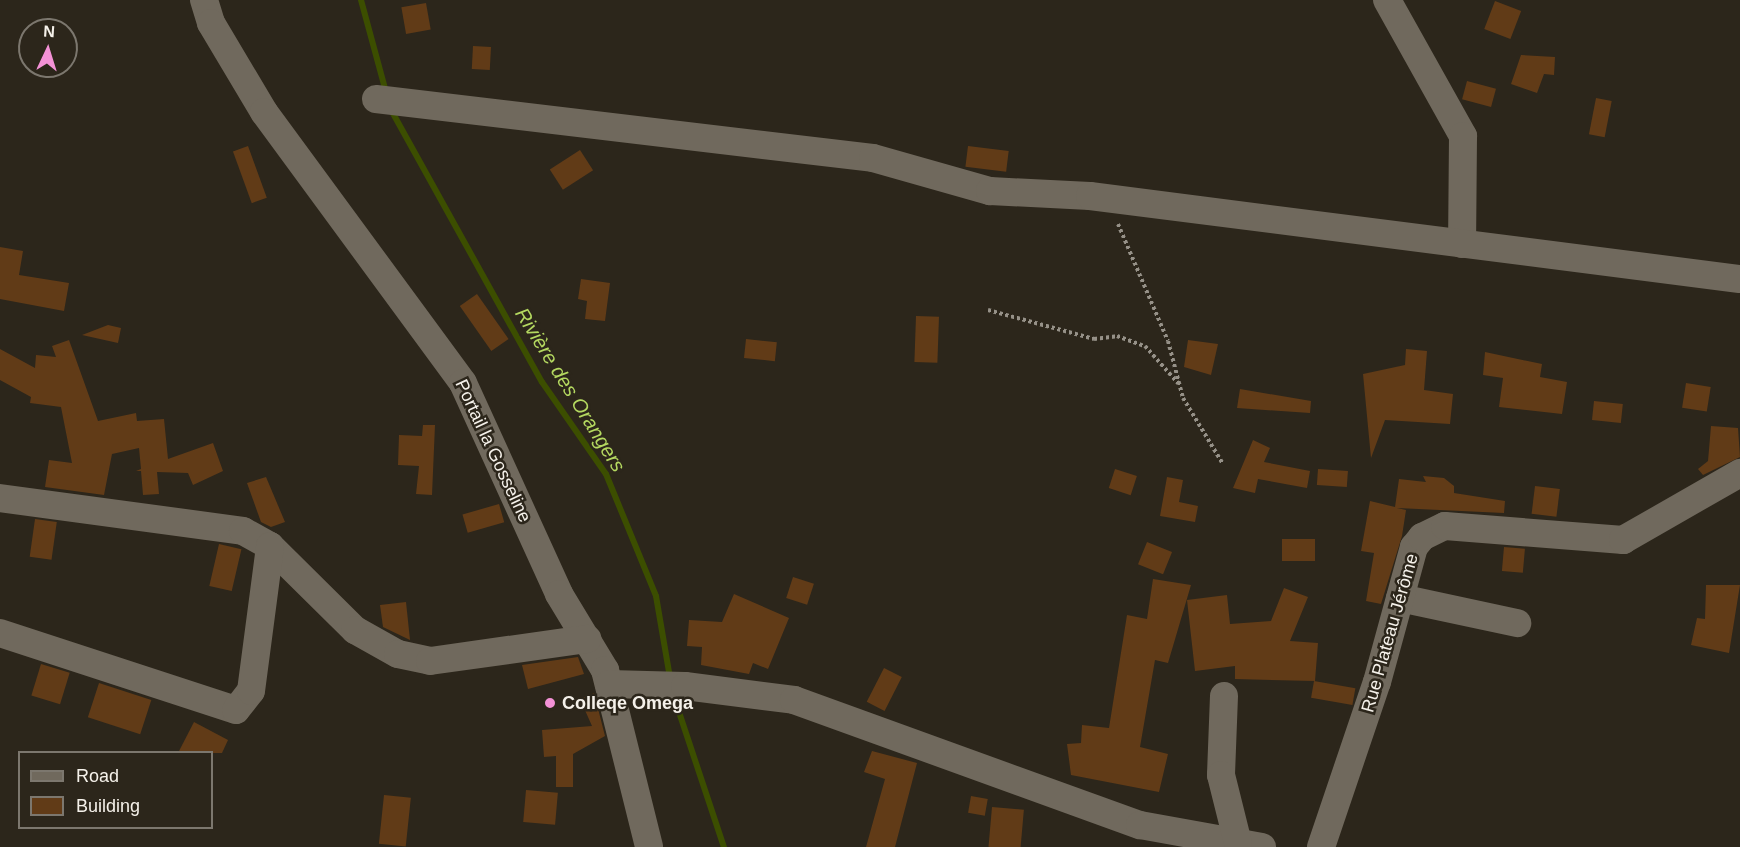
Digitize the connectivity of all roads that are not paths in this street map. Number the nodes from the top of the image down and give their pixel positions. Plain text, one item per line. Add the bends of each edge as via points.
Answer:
1 (204, 0) edge
2 (1387, 0) edge
3 (376, 99) dead end
4 (1462, 244) junction
5 (1740, 279) edge
6 (1740, 473) edge
7 (0, 498) edge
8 (270, 546) junction
9 (1401, 598) junction
10 (1517, 623) dead end
11 (0, 633) edge
12 (587, 639) junction
13 (609, 684) junction
14 (1224, 696) dead end
15 (1250, 845) edge
16 (649, 847) edge
17 (1322, 847) edge

1 - 12 street, Portail la Gosseline via 211,23 264,112 463,383 559,594
2 - 4 street via 1463,136
3 - 4 street via 873,158 990,191 1090,196
4 - 5 street
6 - 9 street, Rue Plateau Jérôme via 1623,540 1445,526 1414,547
7 - 8 street via 243,531
8 - 11 street via 251,691 236,710
8 - 12 street via 355,630 398,654 430,662
9 - 10 street
9 - 17 street, Rue Plateau Jérôme
12 - 13 street, Portail la Gosseline
13 - 15 street via 685,686 794,700 1140,825
13 - 16 street, Portail la Gosseline
14 - 15 street via 1221,775

